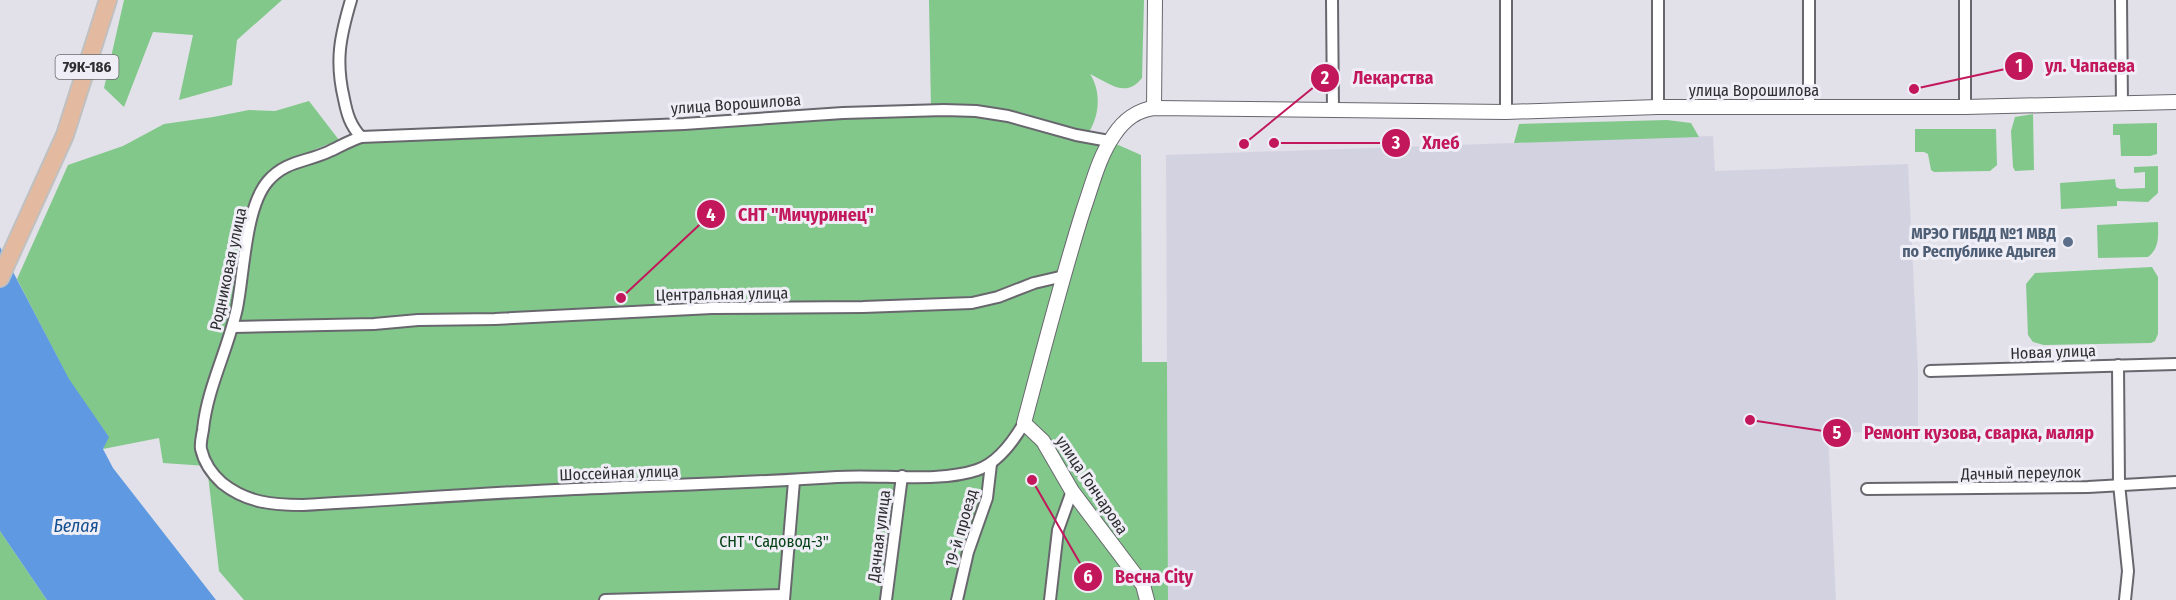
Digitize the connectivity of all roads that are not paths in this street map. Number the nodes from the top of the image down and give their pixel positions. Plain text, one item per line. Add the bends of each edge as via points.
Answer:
1 (108, 0) edge
2 (351, 0) edge
3 (1155, 0) edge
4 (1332, 0) edge
5 (1506, 0) edge
6 (1658, 0) edge
7 (1809, 0) edge
8 (1965, 0) edge
9 (2121, 0) edge
10 (2176, 102) edge
11 (2122, 104) junction
12 (1809, 106) junction
13 (1658, 107) junction
14 (1965, 107) junction
15 (1154, 108) junction
16 (1333, 111) junction
17 (1506, 112) junction
18 (361, 137) junction
19 (1109, 141) junction
20 (1064, 276) junction
21 (0, 278) edge
22 (233, 327) junction
23 (2176, 364) edge
24 (2118, 365) junction
25 (1930, 371) dead end
26 (1024, 423) junction
27 (991, 464) junction
28 (207, 466) joint
29 (902, 476) junction
30 (794, 481) junction
31 (2176, 482) edge
32 (2119, 484) junction
33 (1867, 489) dead end
34 (1072, 491) junction
35 (784, 597) edge
36 (605, 600) edge
37 (886, 600) edge
38 (957, 600) edge
39 (1050, 600) edge
40 (1147, 600) edge
41 (2125, 600) edge

1 - 21 main road, 79К-186 via 65,135
2 - 18 street via 338,68 348,116
3 - 15 street
4 - 16 street
5 - 17 street
6 - 13 street
7 - 12 street
8 - 14 street
9 - 11 street
10 - 11 street, улица Ворошилова
11 - 14 street, улица Ворошилова
12 - 13 street, улица Ворошилова
12 - 14 street, улица Ворошилова
13 - 17 street, улица Ворошилова
15 - 16 street, улица Ворошилова
15 - 19 street via 1131,117
16 - 17 street, улица Ворошилова
18 - 19 street, улица Ворошилова via 944,110 1008,116
18 - 22 street, Родниковая улица via 279,169 265,183 246,243
19 - 20 street
20 - 22 street, Центральная улица via 972,303 712,308
20 - 26 street
22 - 28 street, Родниковая улица via 204,415 201,448
23 - 24 street, Новая улица
24 - 25 street, Новая улица
24 - 32 street
26 - 27 street, Шоссейная улица
26 - 34 street, улица Гончарова via 1043,441
27 - 29 street, Шоссейная улица via 951,475
27 - 38 street, 19-й проезд via 987,498
28 - 30 street, Шоссейная улица via 234,492 276,505
29 - 30 street, Шоссейная улица
29 - 37 street, Дачная улица
30 - 35 street
31 - 32 street, Дачный переулок
32 - 33 street, Дачный переулок
32 - 41 street via 2128,571
34 - 39 street via 1058,530
34 - 40 street, улица Гончарова via 1143,585
35 - 36 street

